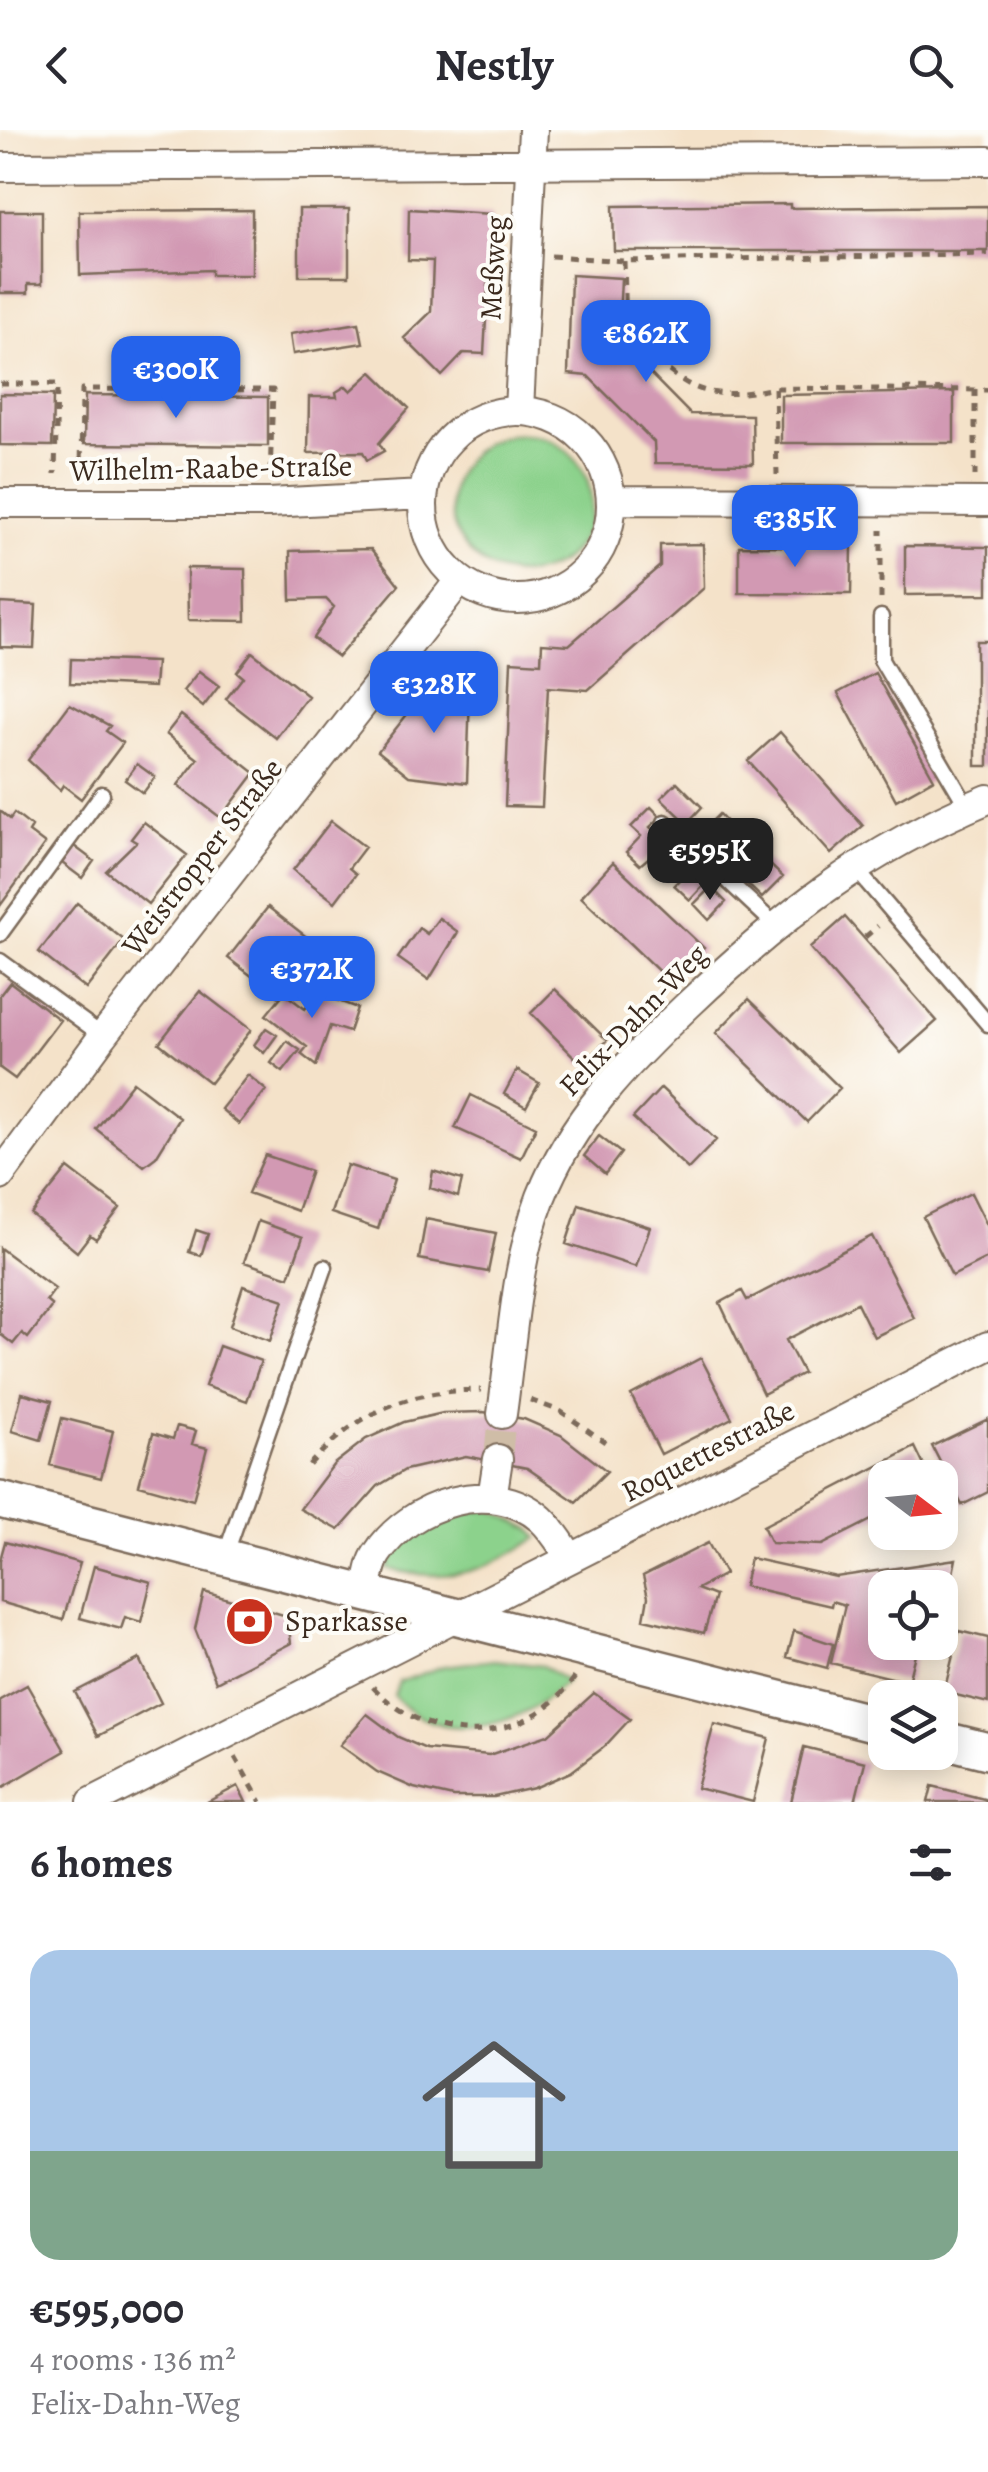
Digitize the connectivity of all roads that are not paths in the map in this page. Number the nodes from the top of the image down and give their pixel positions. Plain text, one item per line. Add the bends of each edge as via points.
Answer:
1 (534, 130) edge
2 (988, 161) edge
3 (532, 164) junction
4 (0, 166) edge
5 (519, 410) junction
6 (423, 495) junction
7 (612, 500) junction
8 (981, 502) edge
9 (0, 503) edge
10 (459, 581) junction
11 (881, 617) road end
12 (102, 794) dead end
13 (978, 804) edge
14 (665, 822) dead end
15 (855, 867) junction
16 (774, 924) junction
17 (0, 934) edge
18 (0, 961) edge
19 (988, 1024) edge
20 (103, 1036) junction
21 (0, 1176) edge
22 (325, 1267) dead end
23 (988, 1346) edge
24 (504, 1404) tunnel mouth
25 (498, 1459) tunnel mouth
26 (492, 1498) junction
27 (0, 1500) edge
28 (224, 1557) junction
29 (570, 1557) junction
30 (366, 1592) junction
31 (459, 1618) junction
32 (868, 1722) edge
33 (958, 1744) edge
34 (988, 1752) edge
35 (92, 1802) edge

1 - 3 street, Meßweg
2 - 3 street
3 - 4 street
3 - 5 street, Meßweg
5 - 6 street via 476,419 442,446
5 - 7 street via 557,418 587,440 606,469
6 - 9 street, Wilhelm-Raabe-Straße
6 - 10 street via 424,525 438,558
7 - 8 street
7 - 10 street via 610,528 587,570 560,591 507,599
10 - 20 street, Weistropper Straße
11 - 13 lane via 881,660
12 - 17 lane
13 - 15 street, Felix-Dahn-Weg
14 - 16 lane
15 - 16 street, Felix-Dahn-Weg
15 - 19 lane
16 - 24 street, Felix-Dahn-Weg via 635,1056 571,1132 540,1200 524,1264
18 - 20 lane
20 - 21 street, Weistropper Straße
22 - 28 lane
23 - 29 street, Roquettestraße
25 - 26 street
26 - 29 street via 540,1518
26 - 30 street via 446,1502 408,1520 375,1556
27 - 28 street
28 - 30 street
29 - 31 street, Roquettestraße
30 - 31 street
31 - 32 street
31 - 35 street, Roquettestraße
33 - 34 street

